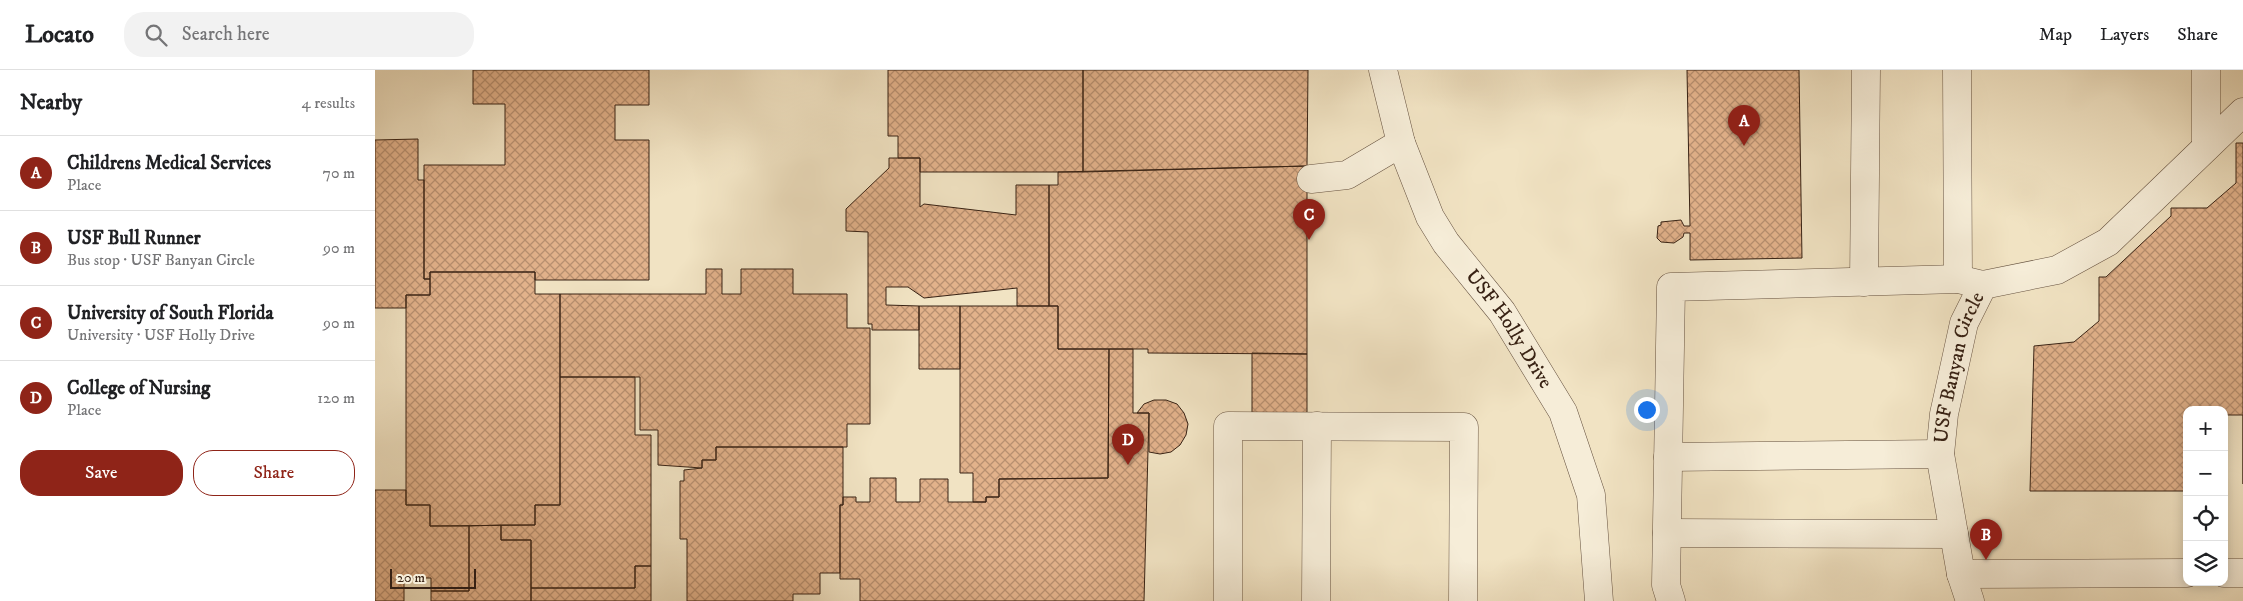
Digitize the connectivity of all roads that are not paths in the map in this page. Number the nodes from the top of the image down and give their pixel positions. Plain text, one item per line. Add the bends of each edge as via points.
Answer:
1 (1383, 70) edge
2 (1866, 70) edge
3 (1957, 70) edge
4 (2206, 70) edge
5 (2243, 112) edge
6 (1401, 143) junction
7 (2206, 147) junction
8 (1311, 179) dead end
9 (1865, 282) junction
10 (1971, 282) junction
11 (1317, 426) junction
12 (1940, 454) junction
13 (1668, 456) junction
14 (1667, 533) junction
15 (1954, 534) junction
16 (2183, 573) edge
17 (2228, 573) edge
18 (2243, 573) edge
19 (1961, 574) junction
20 (1228, 601) edge
21 (1316, 601) edge
22 (1463, 601) edge
23 (1599, 601) edge
24 (1671, 601) edge
25 (1969, 601) edge

1 - 6 street, USF Holly Drive
2 - 9 street
3 - 10 street
4 - 7 street
5 - 7 street, USF Banyan Circle
6 - 8 street via 1347,175
6 - 23 street, USF Holly Drive via 1429,217 1502,312 1563,412 1591,495
7 - 10 street, USF Banyan Circle via 2108,242 2057,270
9 - 10 street
9 - 13 street via 1671,287
10 - 12 street, USF Banyan Circle via 1944,414
11 - 20 street via 1228,426
11 - 21 street
11 - 22 street via 1464,427
12 - 13 street
12 - 15 street, USF Banyan Circle
13 - 14 street
14 - 15 street
14 - 24 street via 1666,585
15 - 19 street, USF Banyan Circle
16 - 19 street
17 - 18 street
19 - 25 street, USF Banyan Circle

